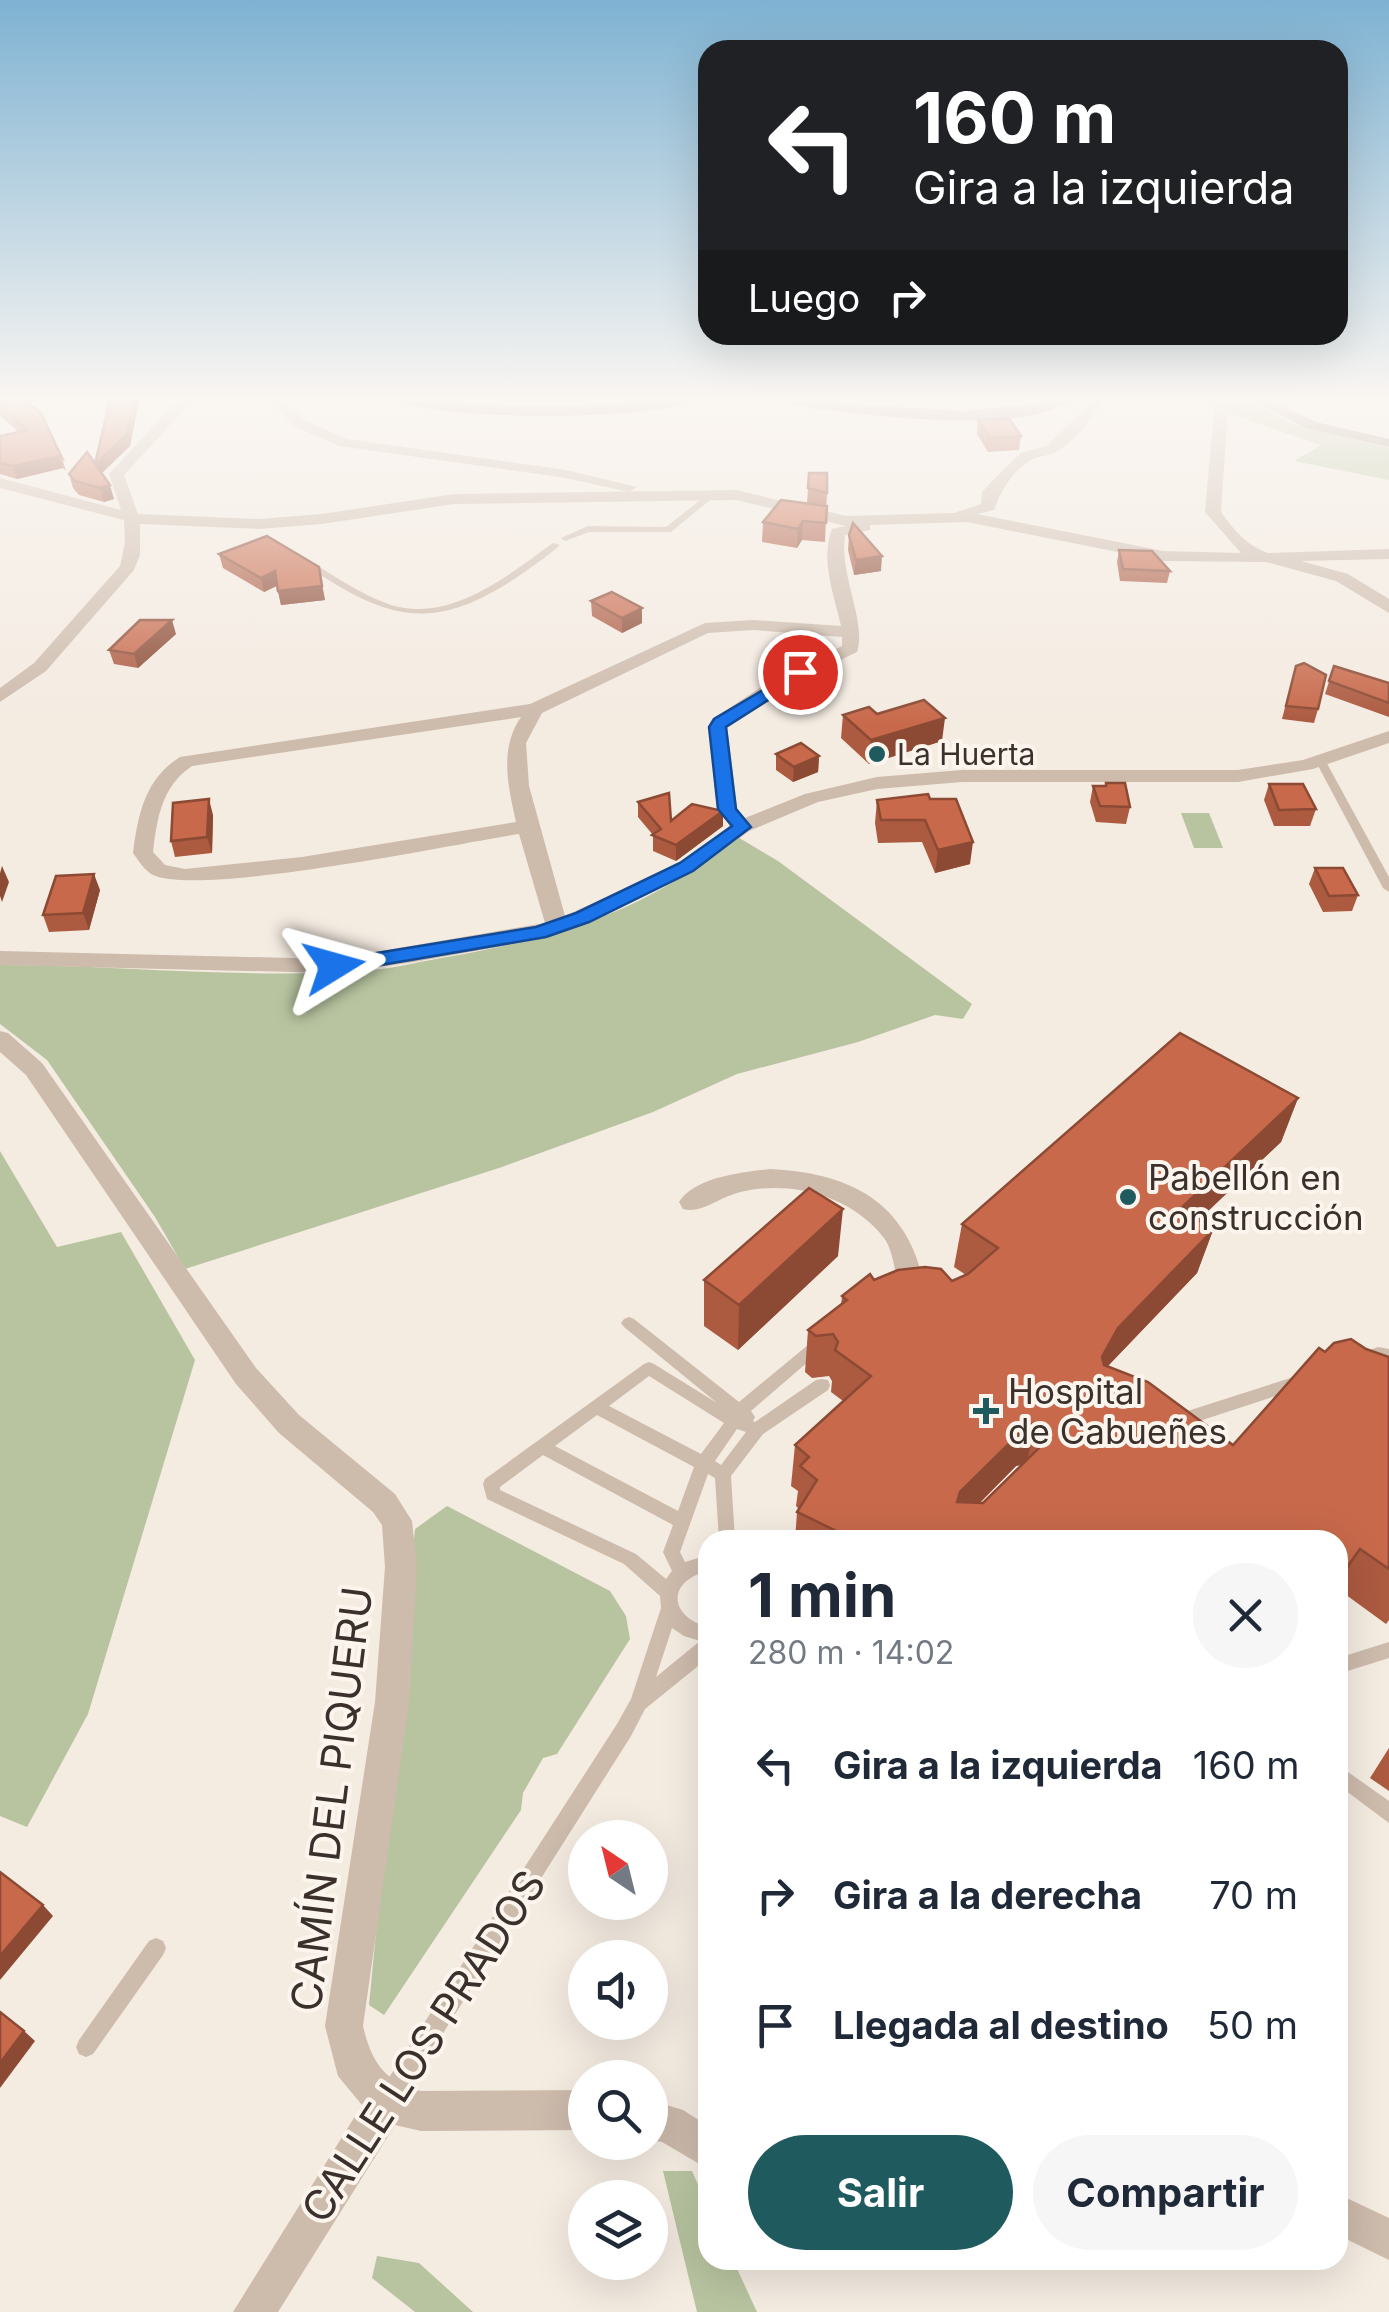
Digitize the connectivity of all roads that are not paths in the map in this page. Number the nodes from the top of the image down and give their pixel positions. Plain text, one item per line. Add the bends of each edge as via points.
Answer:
1 (90, 508) edge
2 (130, 508) edge
3 (395, 508) edge
4 (696, 508) edge
5 (789, 508) edge
6 (989, 508) edge
7 (1213, 508) edge
8 (938, 518) junction
9 (132, 520) junction
10 (888, 521) junction
11 (287, 552) edge
12 (1389, 554) edge
13 (1272, 557) junction
14 (1389, 608) edge
15 (848, 632) junction
16 (0, 698) edge
17 (535, 709) junction
18 (1389, 736) edge
19 (1320, 760) junction
20 (528, 826) junction
21 (742, 827) junction
22 (1389, 888) edge
23 (557, 926) junction
24 (0, 958) edge
25 (0, 1040) edge
26 (692, 1202) dead end
27 (908, 1286) edge
28 (629, 1323) dead end
29 (830, 1334) edge
30 (1389, 1355) edge
31 (1343, 1366) edge
32 (1326, 1372) edge
33 (822, 1386) dead end
34 (597, 1406) junction
35 (738, 1415) junction
36 (1166, 1420) edge
37 (757, 1429) junction
38 (542, 1446) junction
39 (704, 1465) junction
40 (723, 1474) junction
41 (681, 1521) junction
42 (726, 1530) edge
43 (698, 1566) edge
44 (681, 1572) junction
45 (669, 1601) junction
46 (698, 1633) edge
47 (1389, 1650) edge
48 (698, 1654) edge
49 (1348, 1663) edge
50 (638, 1703) junction
51 (1348, 1781) edge
52 (1389, 1812) edge
53 (156, 1948) dead end
54 (86, 2047) dead end
55 (386, 2103) junction
56 (568, 2110) edge
57 (668, 2124) edge
58 (698, 2143) edge
59 (1348, 2219) edge
60 (1389, 2240) edge
61 (254, 2312) edge

1 - 9 street
2 - 9 street
3 - 9 street via 263,530
4 - 11 lane via 668,530 588,529 475,598 424,611 394,609
5 - 10 street via 834,519
6 - 8 street
7 - 13 street via 1241,545
8 - 10 street
8 - 13 street via 966,516 1164,556
9 - 16 street via 128,567 40,667
10 - 15 street via 838,532 834,576
12 - 13 street
13 - 14 street via 1338,576 1377,594
15 - 17 street via 706,628
15 - 21 street via 852,642 844,654 722,719 728,809
17 - 20 street via 517,740
17 - 20 street via 187,761 156,789 144,854 158,870 186,875
18 - 19 street
19 - 21 street via 1238,776 962,776 877,783 812,798
19 - 22 lane
20 - 23 street
21 - 23 street via 687,867
23 - 24 street via 334,966
25 - 55 street, CAMÍN DEL PIQUERU via 34,1069 246,1376 397,1521 401,1567 392,1702 344,2026 352,2062
26 - 27 street via 740,1180 824,1186 864,1206 894,1233 906,1258
28 - 35 lane
29 - 35 lane
30 - 31 lane
32 - 36 lane via 1202,1416
33 - 37 lane
34 - 35 lane via 649,1368
34 - 38 lane
34 - 39 lane
35 - 37 lane
35 - 39 lane
37 - 40 lane
38 - 41 lane
38 - 45 lane via 491,1484 493,1494 630,1559
39 - 40 lane
39 - 41 lane
40 - 42 lane
41 - 44 lane via 671,1552
43 - 44 lane
44 - 45 lane, CALLE LOS PRADOS
45 - 46 lane via 684,1628
45 - 50 lane, CALLE LOS PRADOS
47 - 49 lane
48 - 50 lane
50 - 55 lane, CALLE LOS PRADOS
51 - 52 lane
53 - 54 lane
55 - 56 street via 420,2111
55 - 61 street, CALLE LOS PRADOS
57 - 58 street
59 - 60 street

